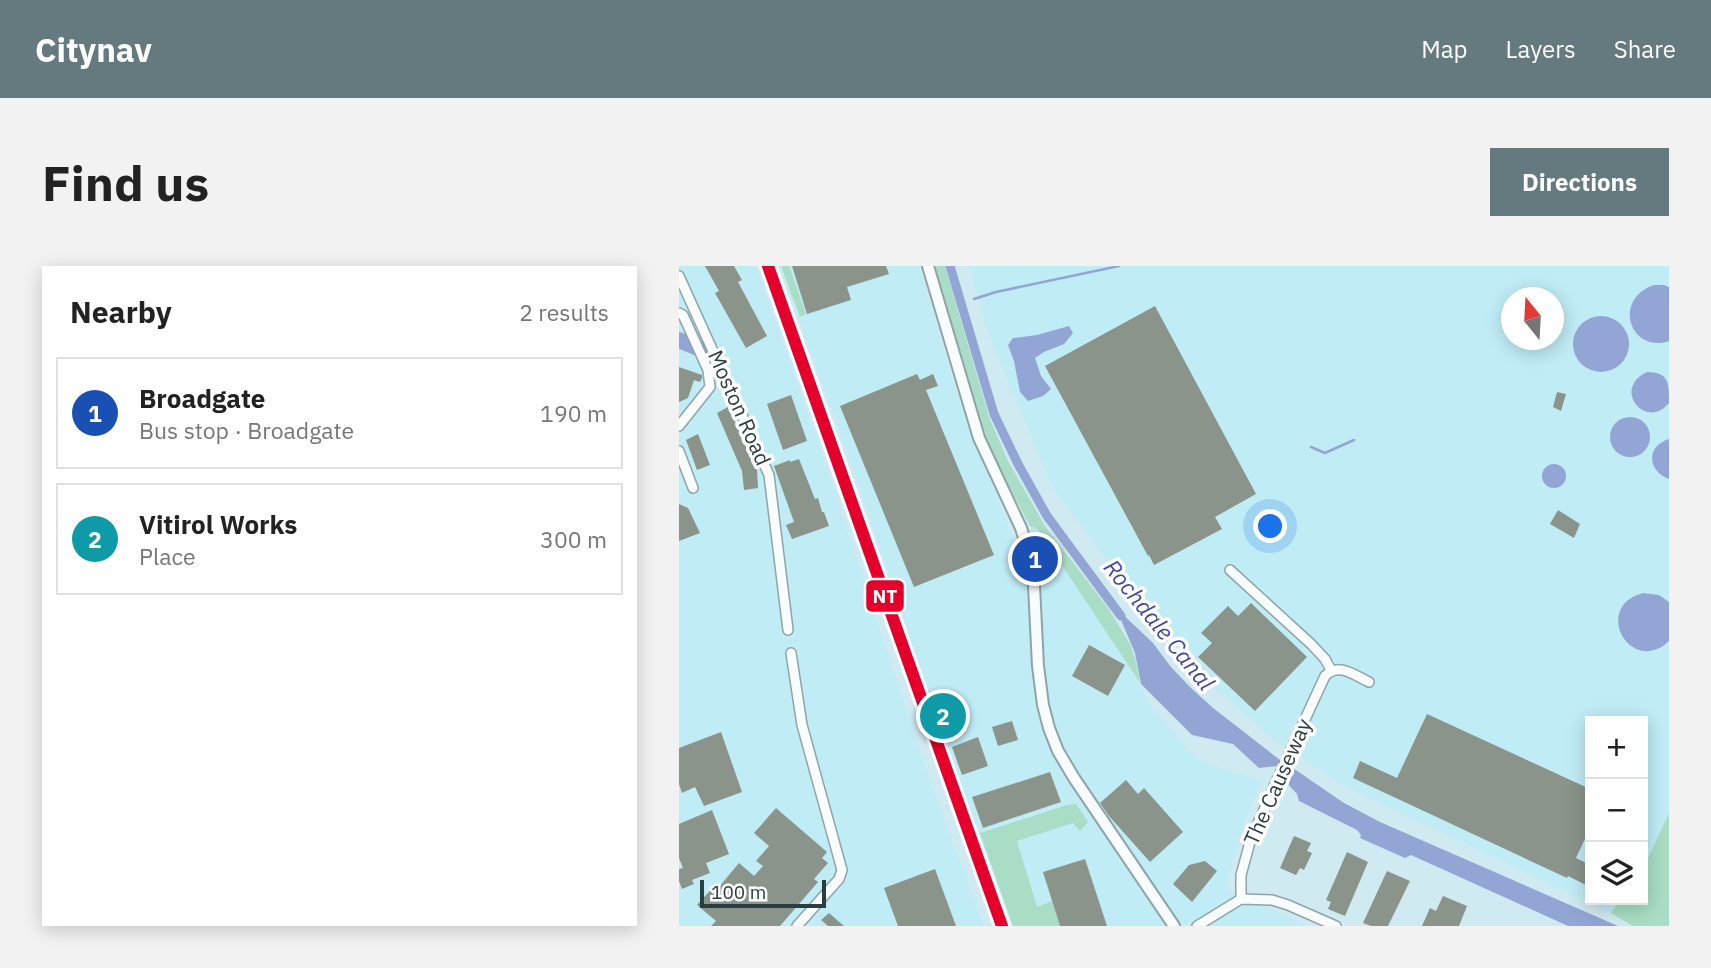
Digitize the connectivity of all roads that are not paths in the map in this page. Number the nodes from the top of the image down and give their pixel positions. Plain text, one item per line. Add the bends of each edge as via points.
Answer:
1 (927, 266) edge
2 (679, 276) edge
3 (681, 314) edge
4 (679, 426) edge
5 (679, 451) edge
6 (693, 488) dead end
7 (1230, 570) dead end
8 (788, 630) dead end
9 (791, 653) dead end
10 (1331, 670) junction
11 (1369, 682) dead end
12 (1241, 899) junction
13 (797, 926) edge
14 (1174, 926) edge
15 (1197, 926) edge
16 (1336, 926) edge

1 - 14 street via 979,438 1030,557 1038,667 1049,728 1073,778
2 - 8 street, Moston Road via 769,475
3 - 4 street via 708,370 710,387
5 - 6 street
7 - 10 street via 1311,644
9 - 13 street via 802,725 842,870
10 - 11 street via 1339,668
10 - 12 street, The Causeway via 1250,842 1241,875
12 - 15 street
12 - 16 street via 1272,900

